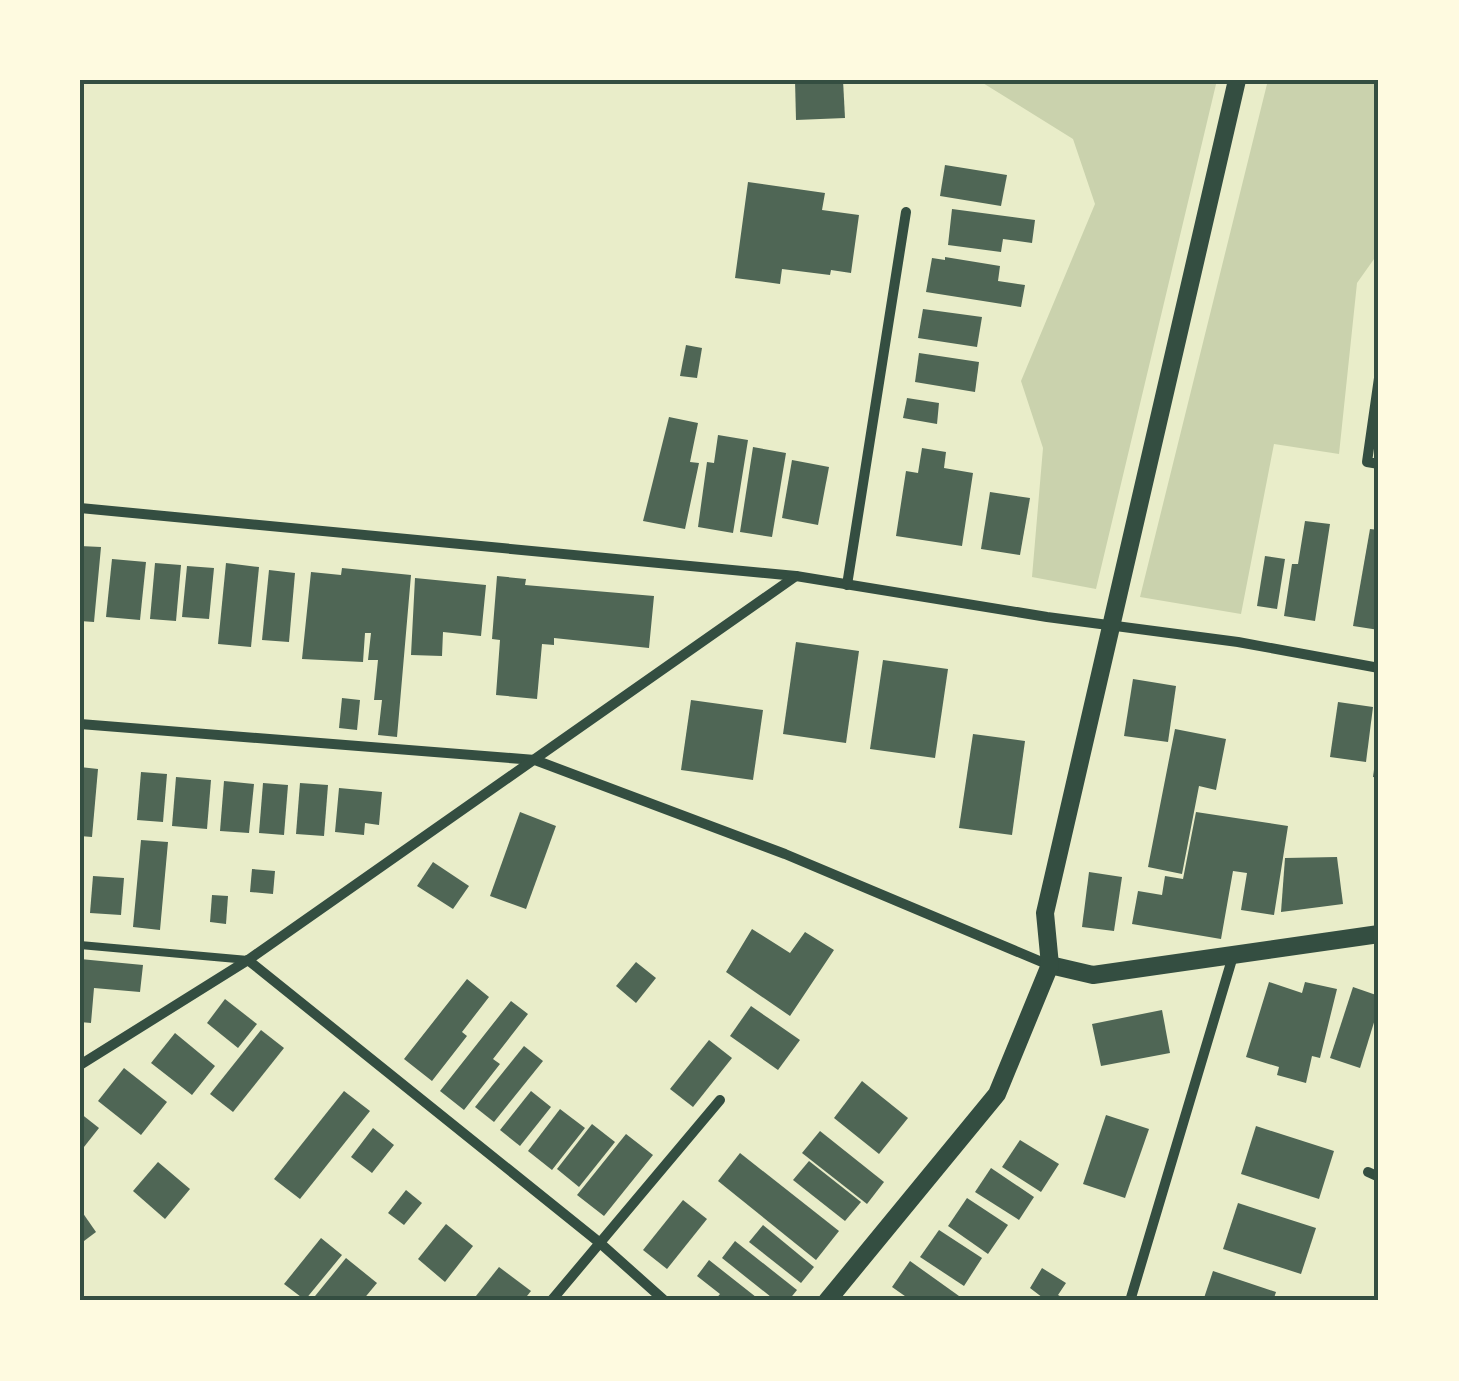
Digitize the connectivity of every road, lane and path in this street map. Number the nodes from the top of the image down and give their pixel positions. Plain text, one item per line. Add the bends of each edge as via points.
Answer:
1 (1237, 80) edge
2 (906, 212) dead end
3 (1379, 378) edge
4 (1379, 464) edge
5 (80, 508) edge
6 (796, 576) junction
7 (846, 585) junction
8 (1379, 668) edge
9 (80, 724) edge
10 (535, 760) junction
11 (1379, 934) edge
12 (80, 944) edge
13 (1234, 956) junction
14 (248, 960) junction
15 (1050, 965) junction
16 (80, 1065) edge
17 (720, 1100) dead end
18 (600, 1243) junction
19 (551, 1301) edge
20 (665, 1301) edge
21 (827, 1301) edge
22 (1130, 1301) edge

1 - 15 street via 1045,913
2 - 7 street
3 - 4 street via 1366,462
5 - 6 street
6 - 7 street
6 - 10 street
7 - 8 street
9 - 10 street
10 - 14 street
10 - 15 street via 785,854
11 - 13 street
12 - 14 lane
13 - 15 street via 1093,976
13 - 22 street
14 - 16 street
14 - 18 street
15 - 21 street via 997,1094
17 - 18 street
18 - 19 street
18 - 20 street

